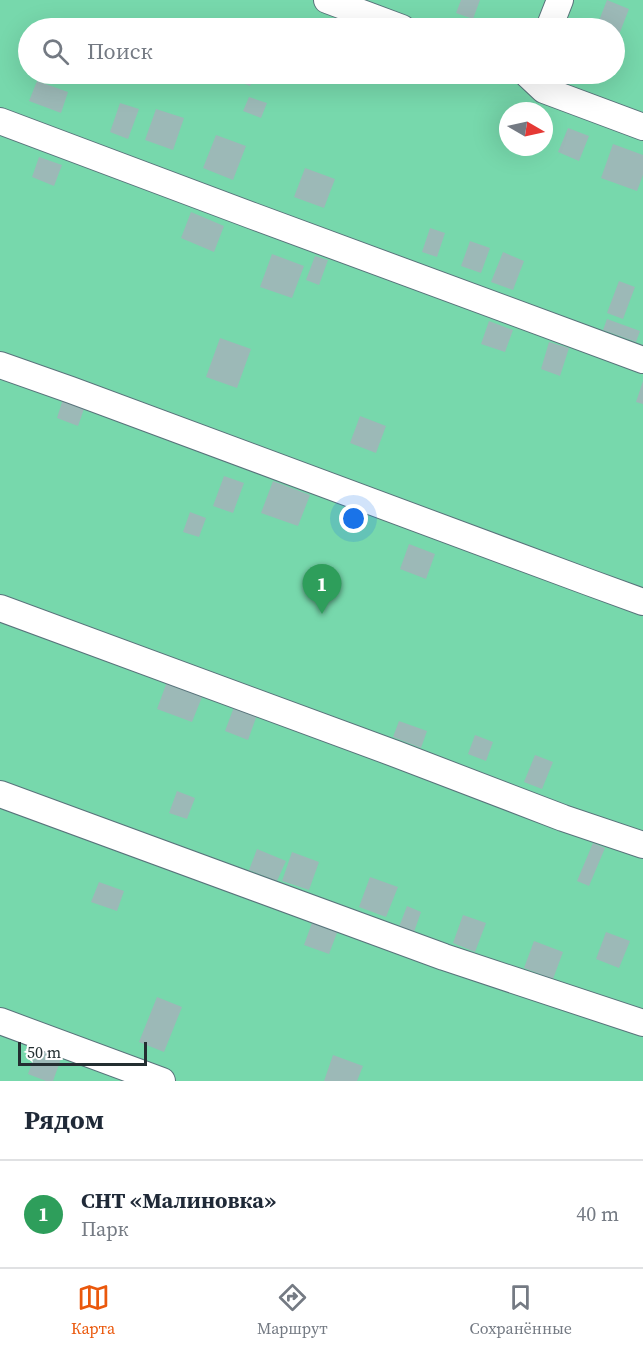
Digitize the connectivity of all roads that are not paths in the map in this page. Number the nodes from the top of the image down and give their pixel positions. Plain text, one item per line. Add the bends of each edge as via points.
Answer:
1 (327, 0) edge
2 (560, 0) edge
3 (375, 18) edge
4 (553, 18) edge
5 (538, 84) edge
6 (0, 122) edge
7 (643, 127) edge
8 (643, 360) edge
9 (0, 365) edge
10 (643, 602) edge
11 (0, 608) edge
12 (0, 794) edge
13 (643, 845) edge
14 (0, 1021) edge
15 (643, 1023) edge
16 (162, 1081) edge

1 - 3 street
2 - 4 street
5 - 7 street via 544,90
6 - 8 street
9 - 10 street
11 - 13 street
12 - 15 street via 444,957
14 - 16 street

